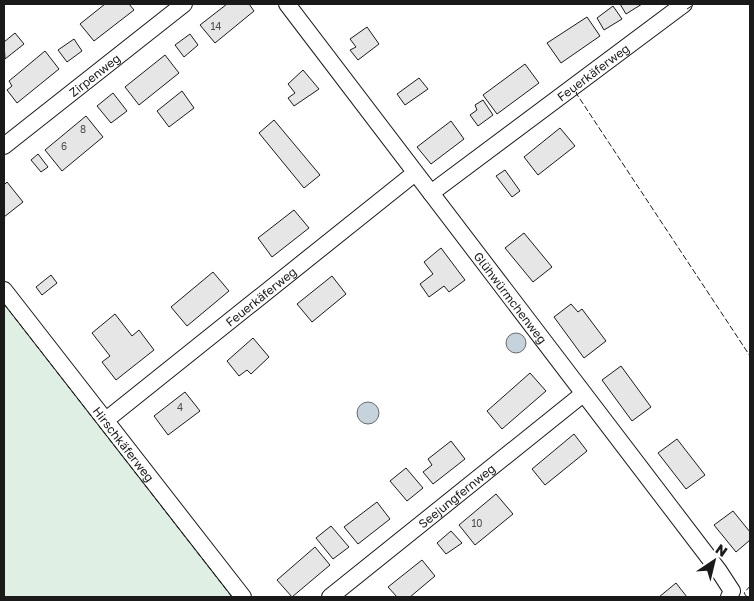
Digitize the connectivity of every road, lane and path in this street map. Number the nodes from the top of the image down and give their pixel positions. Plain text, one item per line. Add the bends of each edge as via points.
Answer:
1 (184, 4) edge
2 (287, 4) edge
3 (684, 4) edge
4 (4, 146) edge
5 (415, 173) junction
6 (431, 193) junction
7 (4, 290) edge
8 (583, 394) junction
9 (106, 420) junction
10 (731, 594) edge
11 (243, 597) edge
12 (330, 597) edge

1 - 4 street, Zirpenweg
2 - 5 street, Glühwürmchenweg
3 - 6 street, Feuerkäferweg
5 - 6 street, Glühwürmchenweg
5 - 9 street, Feuerkäferweg
6 - 8 street, Glühwürmchenweg
7 - 9 street, Hirschkäferweg
8 - 10 street, Glühwürmchenweg via 720,571
8 - 12 street, Seejungfernweg
9 - 11 street, Hirschkäferweg

